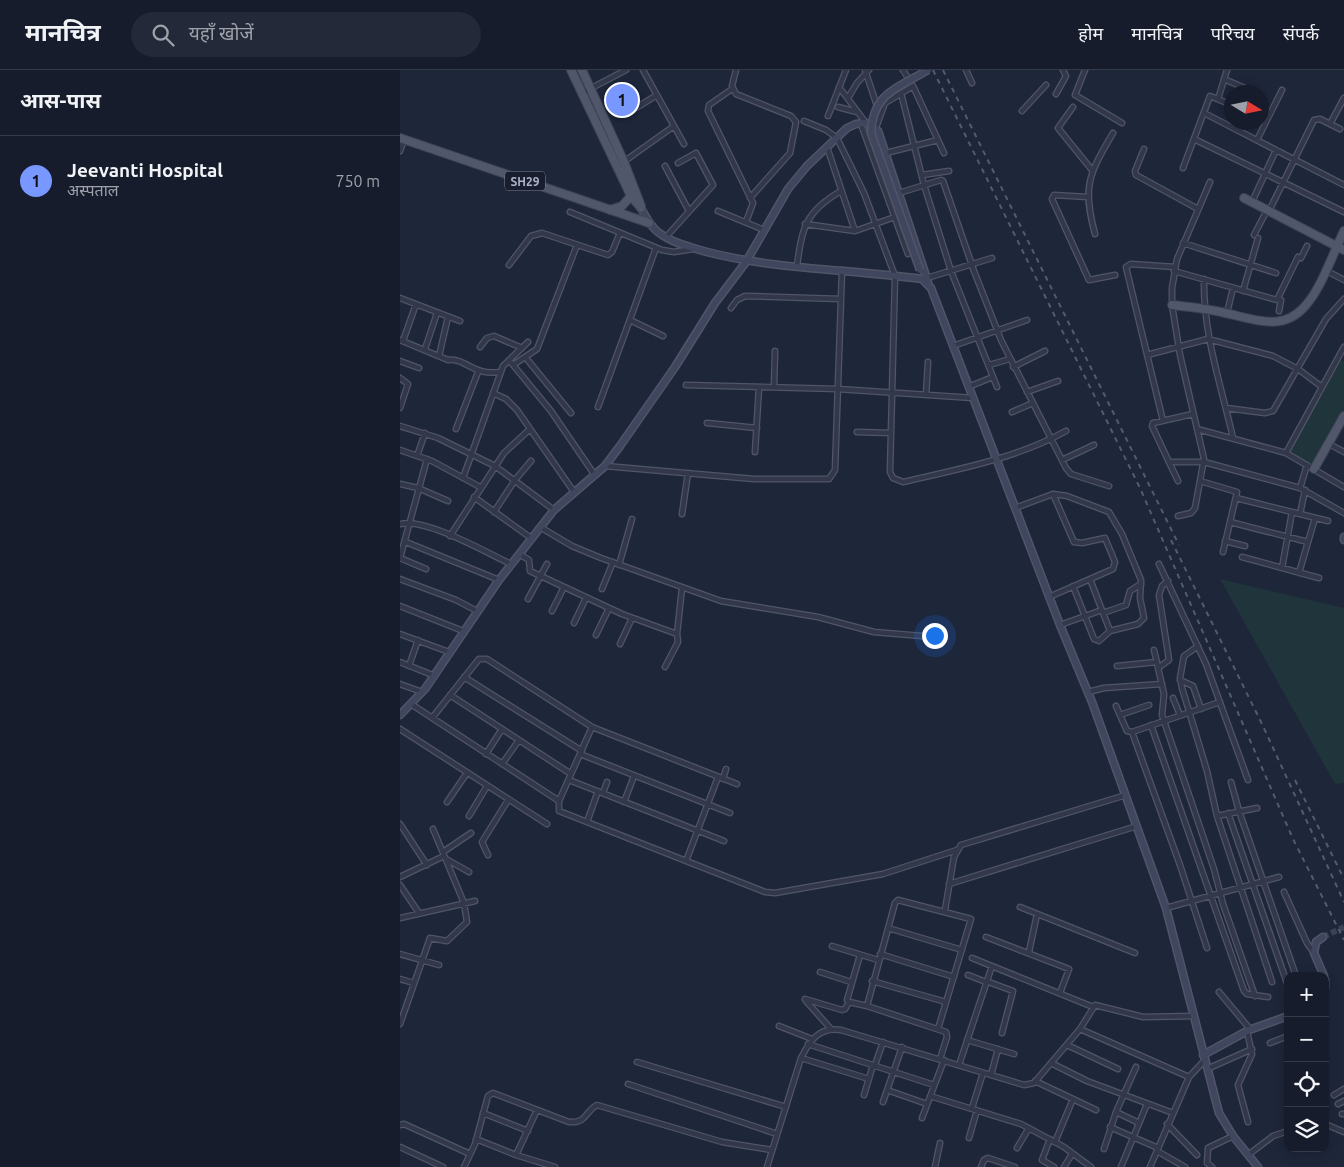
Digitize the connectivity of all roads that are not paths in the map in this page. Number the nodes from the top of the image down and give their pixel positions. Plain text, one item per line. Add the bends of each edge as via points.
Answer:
1 (571, 70) edge
2 (582, 70) edge
3 (626, 70) edge
4 (643, 70) edge
5 (736, 70) edge
6 (846, 70) edge
7 (903, 70) edge
8 (928, 70) edge
9 (966, 70) edge
10 (1062, 70) edge
11 (1085, 70) edge
12 (1228, 70) edge
13 (866, 71) edge
14 (1224, 79) junction
15 (972, 83) dead end
16 (1046, 85) dead end
17 (1238, 85) edge
18 (913, 86) junction
19 (839, 87) junction
20 (590, 88) junction
21 (732, 89) junction
22 (1282, 90) dead end
23 (582, 93) junction
24 (901, 93) junction
25 (1056, 94) dead end
26 (657, 95) junction
27 (848, 98) junction
28 (1344, 98) edge
29 (1218, 99) junction
30 (1224, 102) edge
31 (838, 107) dead end
32 (1072, 107) dead end
33 (631, 111) dead end
34 (1022, 111) dead end
35 (857, 112) junction
36 (1204, 113) junction
37 (880, 114) junction
38 (828, 116) dead end
39 (804, 121) dead end
40 (1122, 123) dead end
41 (863, 124) junction
42 (1330, 124) junction
43 (674, 126) junction
44 (1340, 129) dead end
45 (875, 130) junction
46 (1113, 133) dead end
47 (837, 138) junction
48 (402, 139) edge
49 (1194, 139) junction
50 (938, 140) junction
51 (1257, 140) junction
52 (684, 144) dead end
53 (914, 146) junction
54 (827, 147) junction
55 (1144, 150) dead end
56 (1276, 150) junction
57 (400, 151) edge
58 (886, 153) junction
59 (944, 153) dead end
60 (1294, 158) junction
61 (678, 163) dead end
62 (620, 164) junction
63 (665, 166) dead end
64 (1183, 168) dead end
65 (949, 170) dead end
66 (1092, 170) junction
67 (1265, 173) junction
68 (922, 175) junction
69 (1210, 182) dead end
70 (1283, 182) junction
71 (1344, 184) edge
72 (924, 185) junction
73 (841, 190) junction
74 (899, 193) junction
75 (631, 196) junction
76 (1088, 197) junction
77 (750, 198) junction
78 (1248, 200) joint
79 (641, 208) junction
80 (1198, 209) junction
81 (610, 210) junction
82 (1268, 210) junction
83 (689, 211) junction
84 (718, 211) dead end
85 (570, 212) dead end
86 (1344, 212) edge
87 (895, 217) junction
88 (746, 222) junction
89 (649, 223) junction
90 (805, 224) junction
91 (876, 224) junction
92 (764, 230) junction
93 (1344, 230) edge
94 (855, 231) junction
95 (620, 233) junction
96 (1095, 234) dead end
97 (666, 237) junction
98 (1183, 244) junction
99 (577, 245) junction
100 (1307, 246) dead end
101 (1336, 246) junction
102 (656, 248) junction
103 (695, 248) junction
104 (1344, 250) edge
105 (908, 254) dead end
106 (992, 258) dead end
107 (746, 262) junction
108 (972, 264) junction
109 (1250, 265) junction
110 (508, 266) dead end
111 (797, 266) junction
112 (1174, 269) junction
113 (842, 270) junction
114 (951, 270) junction
115 (1325, 270) junction
116 (1276, 273) dead end
117 (1115, 275) dead end
118 (895, 276) junction
119 (1204, 279) junction
120 (925, 280) junction
121 (1344, 280) edge
122 (1233, 288) junction
123 (1242, 290) junction
124 (400, 298) edge
125 (1344, 299) edge
126 (841, 300) junction
127 (1279, 300) junction
128 (416, 304) junction
129 (1172, 305) junction
130 (731, 308) dead end
131 (1204, 308) junction
132 (1279, 311) dead end
133 (437, 312) junction
134 (1227, 313) junction
135 (448, 316) junction
136 (630, 320) junction
137 (1027, 320) dead end
138 (460, 321) dead end
139 (998, 331) junction
140 (663, 336) dead end
141 (979, 337) junction
142 (1208, 339) junction
143 (402, 340) edge
144 (528, 342) dead end
145 (952, 346) junction
146 (1178, 346) junction
147 (480, 347) dead end
148 (1344, 347) edge
149 (522, 348) junction
150 (425, 350) junction
151 (775, 351) dead end
152 (1045, 351) dead end
153 (1147, 354) junction
154 (439, 356) junction
155 (526, 358) junction
156 (1338, 358) junction
157 (1010, 359) junction
158 (400, 360) edge
159 (509, 360) junction
160 (1344, 361) edge
161 (928, 362) dead end
162 (513, 365) junction
163 (989, 366) junction
164 (1013, 367) junction
165 (419, 368) dead end
166 (1298, 369) junction
167 (478, 372) junction
168 (500, 372) junction
169 (994, 376) junction
170 (400, 378) edge
171 (1058, 381) dead end
172 (686, 385) dead end
173 (759, 387) junction
174 (774, 387) junction
175 (968, 387) junction
176 (997, 387) dead end
177 (1322, 387) junction
178 (838, 389) junction
179 (1027, 392) junction
180 (493, 393) junction
181 (892, 393) junction
182 (926, 395) junction
183 (402, 398) edge
184 (973, 398) junction
185 (1033, 403) junction
186 (598, 407) dead end
187 (400, 408) edge
188 (1226, 408) junction
189 (1012, 412) dead end
190 (571, 413) dead end
191 (1194, 414) junction
192 (1343, 420) edge
193 (1163, 421) junction
194 (707, 423) dead end
195 (400, 426) edge
196 (756, 428) junction
197 (456, 429) dead end
198 (530, 429) junction
199 (1197, 429) junction
200 (1066, 431) dead end
201 (856, 432) dead end
202 (891, 433) junction
203 (425, 434) junction
204 (1233, 438) junction
205 (1052, 439) junction
206 (1329, 444) junction
207 (1094, 445) dead end
208 (400, 450) edge
209 (756, 452) dead end
210 (1344, 452) edge
211 (1286, 453) junction
212 (471, 454) junction
213 (417, 456) junction
214 (427, 459) junction
215 (1062, 460) junction
216 (531, 461) dead end
217 (996, 461) junction
218 (1169, 462) junction
219 (1204, 462) junction
220 (1307, 465) junction
221 (495, 466) junction
222 (605, 466) junction
223 (1314, 469) junction
224 (688, 473) junction
225 (594, 474) junction
226 (462, 478) junction
227 (515, 480) junction
228 (1178, 481) dead end
229 (1200, 482) junction
230 (400, 484) edge
231 (1109, 486) dead end
232 (1344, 487) edge
233 (418, 488) junction
234 (480, 488) junction
235 (1303, 489) junction
236 (574, 492) junction
237 (1053, 494) junction
238 (474, 498) junction
239 (1236, 498) junction
240 (448, 501) dead end
241 (1015, 508) junction
242 (554, 510) junction
243 (494, 512) junction
244 (1292, 512) junction
245 (1344, 513) edge
246 (682, 514) dead end
247 (1300, 514) junction
248 (1178, 516) dead end
249 (400, 517) edge
250 (1315, 518) junction
251 (632, 520) dead end
252 (1328, 521) dead end
253 (410, 522) junction
254 (1230, 522) junction
255 (401, 523) edge
256 (540, 527) junction
257 (450, 536) junction
258 (1288, 537) junction
259 (531, 538) junction
260 (406, 542) junction
261 (1225, 542) junction
262 (1308, 542) junction
263 (1244, 546) dead end
264 (1223, 552) dead end
265 (519, 554) junction
266 (1242, 557) dead end
267 (400, 558) edge
268 (613, 562) junction
269 (511, 564) junction
270 (547, 564) dead end
271 (1159, 564) dead end
272 (619, 565) junction
273 (1282, 568) junction
274 (426, 569) dead end
275 (1299, 573) junction
276 (540, 576) junction
277 (1319, 578) dead end
278 (400, 579) edge
279 (1090, 579) junction
280 (499, 580) junction
281 (1168, 581) junction
282 (1142, 584) junction
283 (1073, 586) junction
284 (564, 587) junction
285 (682, 588) junction
286 (602, 590) dead end
287 (1049, 597) junction
288 (586, 598) junction
289 (528, 600) dead end
290 (400, 606) edge
291 (609, 608) junction
292 (477, 611) junction
293 (552, 611) dead end
294 (1102, 612) junction
295 (1085, 616) junction
296 (632, 618) junction
297 (574, 623) dead end
298 (1060, 625) junction
299 (462, 631) junction
300 (1110, 631) junction
301 (400, 634) edge
302 (677, 634) junction
303 (596, 635) dead end
304 (922, 636) dead end
305 (418, 640) junction
306 (620, 644) dead end
307 (1198, 646) junction
308 (1154, 650) dead end
309 (450, 652) junction
310 (400, 662) edge
311 (1157, 665) junction
312 (409, 666) junction
313 (1117, 666) dead end
314 (665, 667) dead end
315 (435, 676) junction
316 (464, 678) junction
317 (1180, 680) junction
318 (400, 684) edge
319 (1162, 684) junction
320 (422, 692) junction
321 (1088, 692) junction
322 (450, 695) junction
323 (1173, 698) dead end
324 (1220, 702) junction
325 (411, 704) junction
326 (1149, 705) dead end
327 (1116, 706) dead end
328 (1201, 708) junction
329 (402, 711) edge
330 (1189, 712) junction
331 (1120, 715) junction
332 (1180, 715) junction
333 (432, 718) junction
334 (1164, 720) junction
335 (1151, 725) junction
336 (592, 726) junction
337 (400, 729) edge
338 (502, 729) junction
339 (1132, 732) junction
340 (519, 740) junction
341 (581, 753) junction
342 (486, 754) junction
343 (502, 764) junction
344 (726, 769) dead end
345 (467, 773) junction
346 (571, 774) junction
347 (634, 776) junction
348 (720, 778) junction
349 (569, 780) junction
350 (1248, 780) dead end
351 (607, 782) dead end
352 (1231, 782) dead end
353 (737, 784) dead end
354 (487, 786) junction
355 (600, 792) junction
356 (1126, 795) junction
357 (508, 800) junction
358 (559, 801) junction
359 (447, 802) dead end
360 (624, 802) junction
361 (707, 805) junction
362 (1257, 808) dead end
363 (1239, 811) junction
364 (730, 813) dead end
365 (1228, 813) junction
366 (468, 816) dead end
367 (1217, 816) junction
368 (587, 822) junction
369 (400, 824) edge
370 (547, 824) dead end
371 (1137, 826) junction
372 (433, 829) dead end
373 (698, 830) junction
374 (471, 833) dead end
375 (724, 841) dead end
376 (957, 850) junction
377 (488, 855) dead end
378 (444, 856) junction
379 (686, 861) junction
380 (427, 865) junction
381 (469, 872) dead end
382 (1278, 877) dead end
383 (400, 878) edge
384 (1264, 881) junction
385 (950, 884) junction
386 (1253, 884) junction
387 (400, 885) edge
388 (1242, 888) junction
389 (1284, 892) dead end
390 (1220, 894) junction
391 (1210, 896) junction
392 (1192, 899) junction
393 (475, 901) dead end
394 (464, 903) junction
395 (945, 908) junction
396 (1020, 908) dead end
397 (1166, 908) junction
398 (420, 914) junction
399 (1037, 914) junction
400 (400, 918) edge
401 (888, 928) junction
402 (986, 937) dead end
403 (1323, 938) tunnel mouth
404 (832, 946) dead end
405 (1207, 948) dead end
406 (962, 950) junction
407 (1029, 952) junction
408 (1135, 953) dead end
409 (400, 954) edge
410 (880, 954) junction
411 (1314, 954) junction
412 (860, 955) junction
413 (972, 958) dead end
414 (421, 960) junction
415 (878, 960) junction
416 (439, 965) dead end
417 (992, 966) junction
418 (820, 972) dead end
419 (1295, 972) edge
420 (1322, 972) edge
421 (1284, 974) edge
422 (968, 975) dead end
423 (954, 977) junction
424 (400, 979) edge
425 (872, 981) junction
426 (852, 982) junction
427 (986, 982) junction
428 (1272, 982) dead end
429 (414, 983) junction
430 (1219, 992) dead end
431 (1060, 993) junction
432 (1255, 996) junction
433 (1268, 997) dead end
434 (849, 1002) junction
435 (946, 1002) junction
436 (403, 1006) edge
437 (866, 1006) junction
438 (1093, 1007) junction
439 (1194, 1016) junction
440 (1285, 1017) edge
441 (400, 1024) edge
442 (779, 1026) dead end
443 (831, 1029) junction
444 (938, 1029) junction
445 (1080, 1030) junction
446 (1248, 1030) junction
447 (1002, 1033) dead end
448 (1284, 1038) edge
449 (812, 1039) junction
450 (967, 1040) junction
451 (883, 1042) junction
452 (1270, 1043) dead end
453 (808, 1044) junction
454 (1067, 1045) junction
455 (902, 1047) junction
456 (998, 1049) junction
457 (1252, 1049) junction
458 (1014, 1054) dead end
459 (801, 1058) junction
460 (1203, 1058) junction
461 (942, 1059) junction
462 (637, 1062) dead end
463 (1051, 1063) junction
464 (874, 1065) junction
465 (959, 1065) junction
466 (1136, 1067) dead end
467 (1118, 1069) dead end
468 (1207, 1069) junction
469 (893, 1071) junction
470 (983, 1073) junction
471 (991, 1075) junction
472 (1189, 1077) junction
473 (869, 1079) junction
474 (1035, 1081) junction
475 (628, 1084) dead end
476 (934, 1085) junction
477 (1344, 1089) edge
478 (887, 1090) junction
479 (864, 1095) dead end
480 (1122, 1095) junction
481 (1334, 1095) dead end
482 (930, 1096) junction
483 (1073, 1099) junction
484 (1344, 1101) edge
485 (883, 1102) dead end
486 (928, 1104) junction
487 (1147, 1104) junction
488 (1338, 1104) dead end
489 (786, 1107) junction
490 (975, 1109) junction
491 (538, 1110) junction
492 (1096, 1110) dead end
493 (1116, 1112) junction
494 (483, 1113) junction
495 (1173, 1113) junction
496 (922, 1118) dead end
497 (1248, 1122) dead end
498 (1139, 1123) junction
499 (1168, 1124) junction
500 (400, 1125) edge
501 (1329, 1125) edge
502 (1110, 1127) junction
503 (1029, 1128) junction
504 (1343, 1130) edge
505 (528, 1131) junction
506 (1284, 1133) edge
507 (777, 1134) junction
508 (1233, 1136) junction
509 (1133, 1137) junction
510 (968, 1138) dead end
511 (476, 1139) junction
512 (1053, 1140) junction
513 (940, 1143) dead end
514 (400, 1147) edge
515 (1017, 1148) dead end
516 (1104, 1149) dead end
517 (1157, 1149) junction
518 (772, 1150) junction
519 (470, 1154) junction
520 (1072, 1154) junction
521 (1197, 1154) dead end
522 (516, 1155) junction
523 (1248, 1156) junction
524 (1256, 1165) edge
525 (442, 1167) edge
526 (464, 1167) edge
527 (555, 1167) edge
528 (767, 1167) edge
529 (935, 1167) edge
530 (981, 1167) edge
531 (1014, 1167) edge
532 (1054, 1167) edge
533 (1064, 1167) edge
534 (1092, 1167) edge
535 (1121, 1167) edge
536 (1150, 1167) edge
537 (1185, 1167) edge
538 (1212, 1167) edge

1 - 23 main road
2 - 20 main road
3 - 20 street
4 - 26 street
5 - 21 street
6 - 19 street
7 - 18 street
8 - 120 main road, bridge via 884,96 872,116 871,133
9 - 15 street
10 - 25 street via 1066,76
11 - 40 street via 1075,95
12 - 14 street
13 - 27 street
13 - 37 street
14 - 17 street
14 - 29 street
16 - 34 street
18 - 24 street
18 - 50 street
19 - 27 street
19 - 38 street
20 - 23 street
20 - 62 main road
21 - 77 street via 709,105 708,111
21 - 77 street via 736,94 791,116 796,122 790,153
22 - 51 street
23 - 62 main road
24 - 37 street via 886,103
24 - 53 street
26 - 33 street
26 - 43 street
27 - 35 street
28 - 42 street
29 - 30 street
29 - 36 street via 1210,96
31 - 35 street
32 - 66 street via 1058,128
35 - 41 street
36 - 49 street
36 - 51 street
37 - 45 street
39 - 47 street
41 - 45 main road
41 - 47 main road via 847,128
41 - 87 street
42 - 44 street
42 - 60 street via 1314,120
43 - 52 street
43 - 62 street
45 - 58 main road
46 - 66 street
47 - 54 main road
47 - 91 street
48 - 57 street
48 - 81 main road, SH29
49 - 64 street
49 - 67 street
50 - 53 street
50 - 59 street
51 - 56 street
53 - 58 street
53 - 68 street
54 - 73 street
54 - 92 main road via 788,190
55 - 80 street via 1136,175
56 - 60 street
56 - 67 street
58 - 74 main road
60 - 70 street
60 - 71 street
61 - 83 street via 696,153 713,183
62 - 75 main road
62 - 79 main road
63 - 83 street
65 - 68 street
66 - 76 street
67 - 70 street
67 - 78 street
68 - 72 street
69 - 80 street
70 - 82 street
70 - 86 street
72 - 74 street
72 - 108 street via 943,181
72 - 114 street
73 - 90 street via 820,204
73 - 94 street
74 - 120 main road
75 - 79 main road
75 - 81 main road via 622,206
76 - 96 street
76 - 117 street via 1054,194 1052,199 1089,280
77 - 88 street via 753,206
78 - 82 main road
79 - 89 main road
80 - 98 street
81 - 89 main road, SH29
82 - 101 main road
82 - 109 street via 1256,237
83 - 97 street
84 - 88 street
85 - 95 street
87 - 91 street
87 - 105 street
88 - 92 street
89 - 97 main road
90 - 94 street
90 - 111 street
91 - 94 street
91 - 118 street
92 - 107 main road
93 - 101 main road
95 - 99 street via 608,255
95 - 102 street
97 - 103 main road
98 - 109 street
98 - 112 street
99 - 110 street via 542,233 536,234
99 - 155 street via 537,349
100 - 127 street
101 - 104 main road
101 - 115 main road
102 - 103 street via 674,252
102 - 136 street
103 - 107 main road
106 - 108 street
107 - 111 main road
107 - 222 main road
108 - 114 street
108 - 139 street
109 - 116 street
109 - 123 street
111 - 113 main road
112 - 119 street
112 - 129 street
112 - 153 street via 1126,265
113 - 118 main road
113 - 126 street
114 - 120 street
114 - 141 street
115 - 121 street
115 - 134 main road via 1307,305 1286,320 1260,322
118 - 120 main road
118 - 181 street
119 - 122 street
119 - 131 street
120 - 145 main road via 935,295
122 - 123 street
122 - 134 street
123 - 127 street
124 - 128 street
125 - 166 street via 1326,319
126 - 130 street via 745,296 736,300
126 - 178 street
127 - 132 street
128 - 133 street
128 - 143 street
129 - 131 main road
129 - 146 street
131 - 134 main road
131 - 142 street
133 - 135 street
133 - 150 street
135 - 138 street
135 - 154 street
136 - 140 street
136 - 186 street
137 - 139 street
139 - 141 street
139 - 157 street
141 - 145 street
141 - 163 street
142 - 146 street
142 - 166 street via 1266,353
142 - 188 street
143 - 150 street
144 - 149 street
145 - 175 main road
146 - 153 street
146 - 191 street
147 - 149 street via 494,336
148 - 156 street
149 - 159 street
150 - 154 street
151 - 174 street
152 - 164 street
153 - 193 street
154 - 167 street via 456,360
155 - 162 street
155 - 190 street
156 - 160 street
156 - 177 street
157 - 163 street
157 - 164 street
158 - 165 street
159 - 162 street
159 - 168 street
161 - 182 street
162 - 225 street via 552,411
163 - 169 street
164 - 179 street
166 - 177 street
166 - 188 street via 1271,413
167 - 168 street
167 - 197 street
168 - 180 street
169 - 175 street
169 - 176 street
170 - 183 street via 408,384
171 - 179 street
172 - 173 street
173 - 174 street
173 - 196 street
174 - 178 street
175 - 184 main road
177 - 211 street
178 - 181 street
178 - 224 street via 835,470 829,479 754,479
179 - 185 street
180 - 198 street via 511,403
180 - 212 street
181 - 182 street
181 - 202 street
182 - 184 street
183 - 187 street
184 - 217 main road
185 - 189 street
185 - 205 street
188 - 204 street
191 - 193 street
191 - 199 street
192 - 206 main road
193 - 218 street via 1152,426
194 - 196 street
195 - 203 street
196 - 209 street
198 - 221 street
198 - 236 street
199 - 204 street
199 - 219 street
200 - 205 street
201 - 202 street
202 - 217 street via 890,472 897,481
203 - 212 street
203 - 213 street
204 - 211 street
205 - 215 street
205 - 217 street
206 - 210 street
206 - 223 main road
207 - 215 street
208 - 213 street
211 - 220 street
212 - 221 street
212 - 226 street
213 - 214 street
214 - 226 street
214 - 233 street
215 - 231 street via 1071,474
216 - 227 street
217 - 241 main road
218 - 219 street
218 - 228 street
219 - 229 street
219 - 235 street
220 - 223 street
220 - 235 street
221 - 227 street
221 - 234 street
222 - 224 street
222 - 225 main road
223 - 232 street
224 - 246 street
225 - 236 main road
226 - 234 street
227 - 242 street
227 - 243 street
229 - 239 street via 1234,490
229 - 248 street via 1193,511
230 - 233 street
233 - 240 street
233 - 253 street
234 - 238 street
235 - 245 street
235 - 247 street
236 - 242 main road
237 - 241 street
237 - 279 street via 1074,542 1107,539 1113,569
237 - 282 street via 1109,512 1122,534
238 - 243 street
238 - 257 street
239 - 244 street
239 - 254 street
241 - 287 main road
242 - 256 main road
243 - 259 street
244 - 247 street
244 - 258 street
247 - 250 street
249 - 255 street
250 - 252 street
250 - 262 street
251 - 272 street
253 - 255 street
253 - 257 street via 429,526
253 - 260 street
254 - 258 street
254 - 261 street
256 - 259 main road
256 - 268 street via 572,546
257 - 269 street
258 - 262 street
258 - 273 street
259 - 265 main road
260 - 267 street
260 - 280 street
261 - 263 street
261 - 264 street
262 - 275 street
265 - 269 main road
265 - 276 street via 530,560 530,571
266 - 273 street
267 - 274 street
268 - 272 street
268 - 286 street
269 - 280 main road
270 - 276 street
271 - 281 street
272 - 285 street
273 - 275 street
275 - 277 street
276 - 284 street
276 - 289 street
278 - 292 street
279 - 283 street
279 - 294 street
280 - 292 main road
281 - 307 street
281 - 311 street via 1159,595 1169,660
282 - 294 street via 1130,591 1126,605
282 - 300 street via 1142,621
283 - 287 street
283 - 295 street
284 - 288 street
284 - 293 street
285 - 302 street
285 - 304 street via 722,601 818,616 874,632
287 - 298 main road
288 - 291 street
288 - 297 street
290 - 299 street
291 - 296 street
291 - 303 street
292 - 299 main road
294 - 295 street
294 - 300 street
295 - 298 street
295 - 300 street via 1095,641
296 - 302 street
296 - 306 street
298 - 321 main road
299 - 309 main road
301 - 305 street
302 - 314 street via 678,642
305 - 309 street
305 - 312 street
307 - 317 street via 1184,656
307 - 324 street
308 - 311 street
309 - 315 main road
310 - 312 street
311 - 313 street
311 - 319 street
312 - 315 street
315 - 320 main road
316 - 322 street
316 - 336 street via 479,659 487,659
316 - 341 street
317 - 328 street via 1193,686
317 - 330 street
318 - 320 street
319 - 321 street
319 - 334 street
320 - 325 main road
321 - 356 main road
322 - 333 street
322 - 338 street
323 - 332 street
324 - 328 street
324 - 350 street
325 - 329 main road
325 - 333 street
326 - 331 street
327 - 331 street
328 - 330 street
330 - 332 street
330 - 367 street
331 - 339 street via 1127,731
332 - 334 street
333 - 342 street
334 - 335 street
334 - 390 street
335 - 339 street
335 - 391 street
336 - 341 street
336 - 348 street
337 - 345 street
338 - 340 street
338 - 342 street
339 - 392 street
340 - 343 street
340 - 346 street
341 - 346 street
341 - 347 street
342 - 343 street
343 - 358 street
344 - 348 street
345 - 354 street
345 - 359 street
346 - 349 street
347 - 360 street
347 - 361 street
348 - 353 street
348 - 361 street
349 - 355 street
349 - 358 street
351 - 355 street
352 - 363 street
354 - 357 street
354 - 366 street
355 - 360 street
355 - 368 street
356 - 371 main road
356 - 376 street via 967,842
357 - 370 street
357 - 377 street via 482,842
358 - 368 street via 559,811
360 - 373 street
361 - 364 street
361 - 373 street
362 - 363 street
363 - 365 street
363 - 384 street
365 - 367 street
365 - 386 street
367 - 388 street
368 - 379 street
369 - 380 street
371 - 385 street
371 - 397 main road
372 - 378 street
373 - 375 street
373 - 379 street
374 - 378 street
376 - 379 street via 883,874 775,893
376 - 385 street
378 - 380 street
378 - 381 street
378 - 394 street
380 - 383 street
382 - 384 street
384 - 386 street
384 - 419 street
385 - 395 street
386 - 388 street
386 - 421 street
387 - 398 street
388 - 390 street
388 - 428 street
389 - 411 street
390 - 391 street
390 - 432 street
391 - 392 street
391 - 432 street via 1244,992
392 - 397 street
392 - 405 street
393 - 394 street
394 - 398 street
394 - 414 street via 465,926 447,941 430,938
395 - 401 street via 898,900
395 - 406 street via 971,918
396 - 399 street
397 - 439 main road
398 - 400 street
399 - 407 street
399 - 408 street
401 - 406 street
401 - 410 street
402 - 407 street
403 - 411 main road via 1314,945
404 - 412 street
406 - 423 street
407 - 431 street via 1069,969
409 - 414 street
410 - 415 street
410 - 423 street
411 - 420 main road
412 - 415 street
412 - 426 street
413 - 417 street
414 - 416 street
414 - 429 street
415 - 425 street
417 - 427 street
417 - 431 street
418 - 426 street
422 - 427 street
423 - 435 street
424 - 429 street
425 - 435 street
425 - 437 street
426 - 434 street via 847,995
427 - 447 street via 1013,991
427 - 450 street
429 - 436 street
430 - 446 street
431 - 438 street
432 - 433 street
434 - 437 street
434 - 443 street via 842,1010 805,1000
435 - 444 street
436 - 441 street
437 - 444 street
438 - 439 street via 1097,1004 1143,1016
438 - 445 street
439 - 460 main road
440 - 446 main road
442 - 449 street
443 - 449 street via 817,1033
443 - 451 street
444 - 461 street via 948,1034
445 - 454 street
445 - 472 street
446 - 457 street
446 - 460 main road
448 - 452 street
449 - 453 street
450 - 456 street
450 - 465 street
451 - 455 street
451 - 464 street
453 - 459 street
453 - 464 street
454 - 463 street
454 - 467 street
455 - 461 street
455 - 469 street
456 - 458 street
456 - 471 street
457 - 468 street
457 - 497 street via 1251,1059 1238,1085
459 - 473 street
459 - 489 street
460 - 468 main road
460 - 472 street
461 - 465 street
461 - 476 street
462 - 489 street
463 - 474 street
463 - 480 street via 1087,1082
464 - 469 street
464 - 473 street
465 - 470 street
466 - 480 street
468 - 508 main road via 1219,1113
469 - 476 street
469 - 478 street
470 - 471 street
470 - 490 street
471 - 474 street via 1024,1085
472 - 495 street
473 - 479 street
474 - 483 street
475 - 507 street
476 - 482 street
477 - 481 street
478 - 485 street
478 - 486 street
480 - 487 street
480 - 493 street
482 - 486 street
482 - 490 street
483 - 492 street
483 - 512 street
484 - 488 street
486 - 496 street
487 - 495 street
487 - 498 street
489 - 507 street
490 - 503 street
490 - 510 street
491 - 494 street via 493,1093 488,1096
491 - 505 street
491 - 518 street via 568,1122 577,1122 597,1106 722,1142
493 - 498 street
493 - 502 street
494 - 505 street
494 - 511 street
495 - 499 street
498 - 509 street
499 - 517 street
499 - 521 street
500 - 519 street
501 - 504 street
502 - 509 street
502 - 516 street
503 - 512 street
503 - 515 street
505 - 522 street
506 - 523 street via 1276,1134
507 - 518 street
508 - 523 main road
508 - 538 street via 1208,1148 1208,1163
509 - 517 street
509 - 535 street
511 - 519 street
511 - 522 street
512 - 520 street
512 - 532 street via 1042,1160
513 - 529 street
514 - 525 street
517 - 536 street
517 - 537 street
518 - 528 street
519 - 526 street
520 - 533 street
520 - 534 street
522 - 527 street
523 - 524 main road
530 - 531 street via 988,1158

